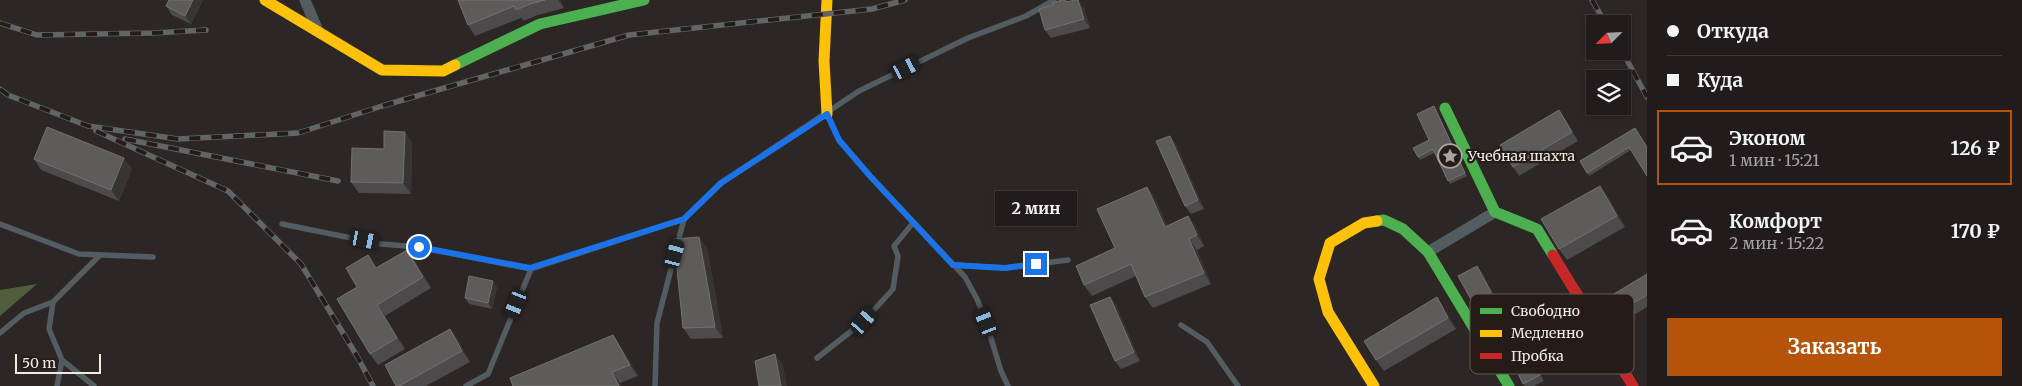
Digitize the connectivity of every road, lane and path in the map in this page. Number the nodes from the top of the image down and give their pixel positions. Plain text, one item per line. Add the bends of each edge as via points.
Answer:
1 (264, 0) edge
2 (305, 0) edge
3 (644, 0) edge
4 (827, 0) edge
5 (1054, 0) edge
6 (318, 31) junction
7 (1445, 108) dead end
8 (827, 114) junction
9 (1495, 212) junction
10 (684, 219) junction
11 (913, 223) junction
12 (0, 224) edge
13 (282, 224) dead end
14 (1428, 252) junction
15 (100, 255) junction
16 (153, 257) dead end
17 (1068, 260) dead end
18 (953, 265) junction
19 (530, 268) junction
20 (1577, 294) edge
21 (53, 302) junction
22 (1470, 321) edge
23 (1181, 325) dead end
24 (0, 333) edge
25 (817, 358) dead end
26 (62, 360) junction
27 (1502, 374) edge
28 (1626, 374) edge
29 (57, 386) edge
30 (94, 386) edge
31 (466, 386) edge
32 (655, 386) edge
33 (1008, 386) edge
34 (1238, 386) edge
35 (1374, 386) edge
36 (1509, 386) edge
37 (1633, 386) edge

1 - 6 street
2 - 6 street
3 - 6 street via 540,24 443,71 382,70
4 - 8 street via 824,61
5 - 8 lane via 1026,16 968,38 859,91
7 - 9 street
8 - 10 lane via 721,183
8 - 11 lane via 839,140
9 - 14 street
9 - 20 street via 1541,227
10 - 19 lane
10 - 32 lane via 657,323
11 - 18 lane
11 - 25 lane via 894,246 898,256 893,289 864,321
12 - 15 lane via 79,254
13 - 19 lane
14 - 22 street
14 - 35 street via 1403,229 1384,220 1364,223 1330,243 1319,279 1328,312
15 - 16 lane
15 - 21 lane
17 - 18 lane via 1005,268
18 - 33 lane via 977,299 1000,371
19 - 31 lane via 488,374
21 - 24 lane via 24,313
21 - 26 lane via 49,329
23 - 34 lane via 1207,342
26 - 29 lane
26 - 30 lane
27 - 36 street
28 - 37 street

